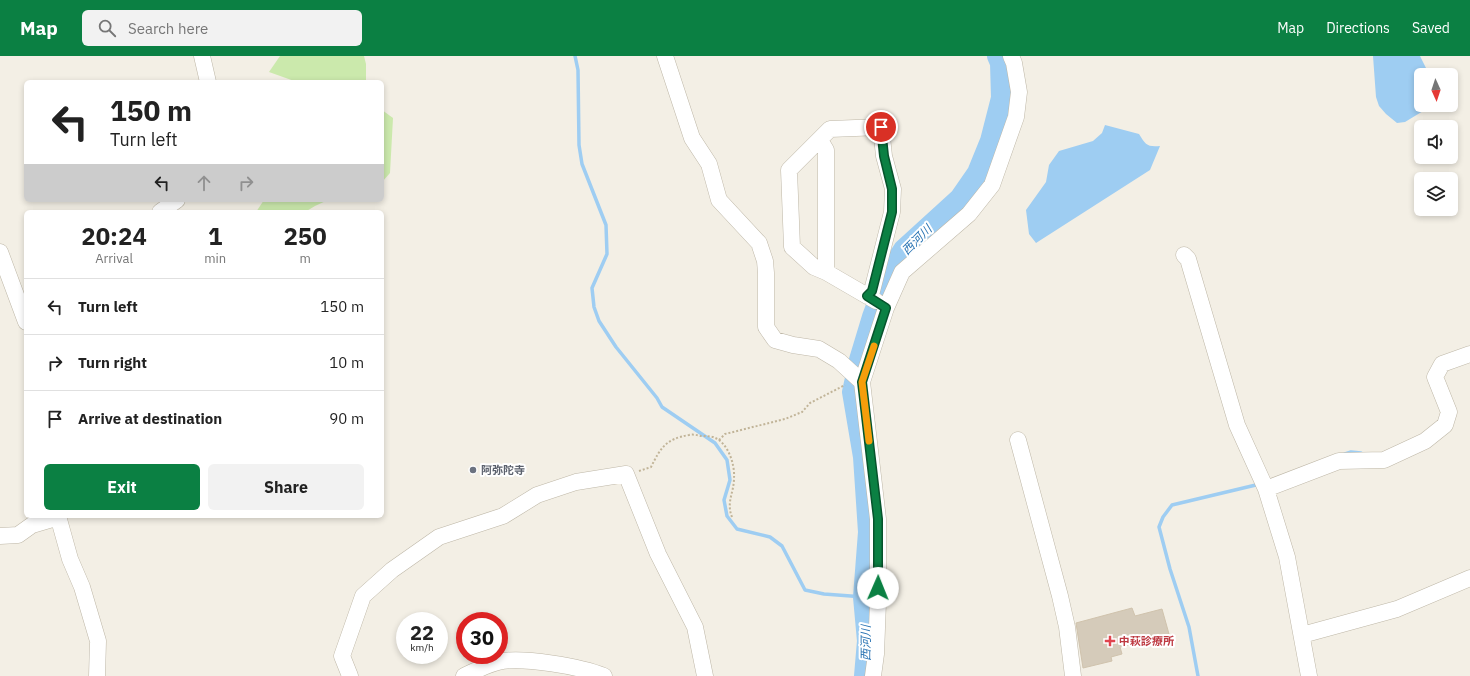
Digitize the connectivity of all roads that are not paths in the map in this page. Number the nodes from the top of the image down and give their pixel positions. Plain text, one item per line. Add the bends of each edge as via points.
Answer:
1 (202, 56) edge
2 (666, 56) edge
3 (1011, 56) edge
4 (208, 80) edge
5 (820, 140) junction
6 (174, 202) edge
7 (163, 210) edge
8 (0, 252) edge
9 (1184, 255) dead end
10 (826, 272) junction
11 (877, 302) junction
12 (24, 317) edge
13 (1470, 354) edge
14 (859, 379) junction
15 (1018, 440) dead end
16 (1264, 484) junction
17 (54, 518) edge
18 (60, 518) edge
19 (0, 536) edge
20 (1470, 578) edge
21 (1302, 635) junction
22 (97, 676) edge
23 (350, 676) edge
24 (464, 676) edge
25 (604, 676) edge
26 (705, 676) edge
27 (873, 676) edge
28 (1073, 676) edge
29 (1308, 676) edge

1 - 4 street
2 - 14 street via 692,138 709,164 719,200 759,243 765,261 766,326 775,340 819,349 839,361
3 - 11 street via 1019,92 1016,117 992,185 970,214 902,272
5 - 10 street via 826,150
5 - 10 street via 789,170 792,247 814,266
5 - 11 street via 830,129 881,127 884,156 892,189 892,212 872,291
6 - 7 street
8 - 12 street
9 - 16 street via 1188,259 1237,425
10 - 11 street
11 - 14 street
13 - 16 street via 1442,364 1435,376 1449,412 1445,425 1425,441 1384,460 1340,461
14 - 27 street via 878,519 876,654
15 - 28 street via 1062,603
16 - 21 street via 1287,557
17 - 19 street via 32,526 18,535
18 - 22 street via 70,559 82,587 98,641
20 - 21 street via 1397,609
21 - 29 street
23 - 26 street via 342,656 363,596 392,570 439,537 503,516 537,496 576,482 626,474 658,554 695,627
24 - 25 street via 499,662 518,659 577,668

